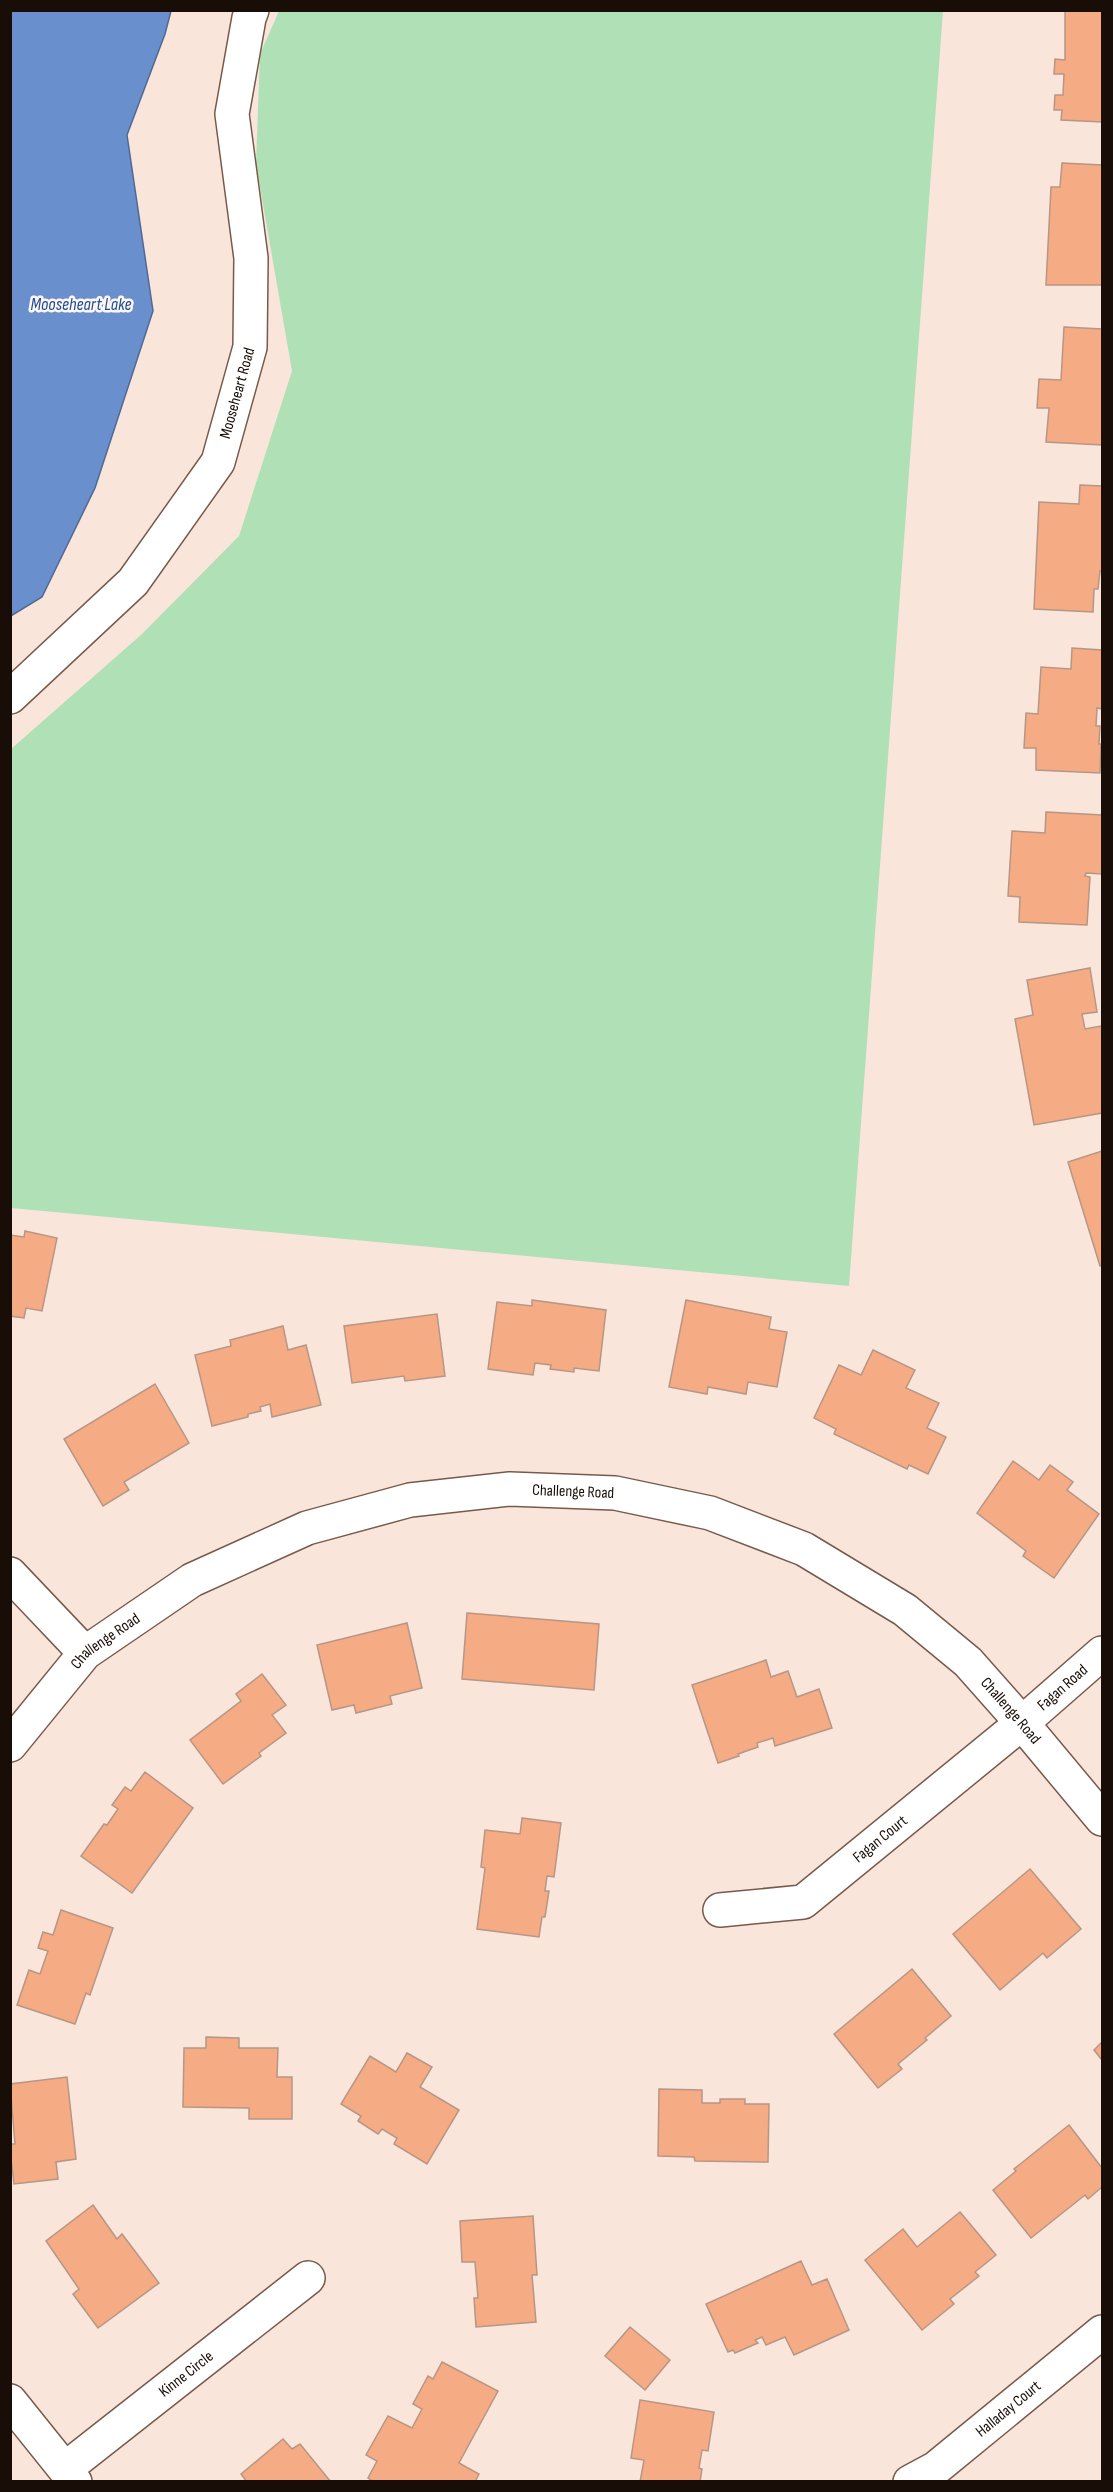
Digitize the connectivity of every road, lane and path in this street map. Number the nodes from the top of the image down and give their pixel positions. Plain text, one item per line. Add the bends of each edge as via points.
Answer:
1 (252, 10) edge
2 (10, 697) edge
3 (10, 1574) edge
4 (85, 1653) junction
5 (1102, 1653) edge
6 (1022, 1723) junction
7 (10, 1745) edge
8 (1102, 1819) edge
9 (720, 1911) dead end
10 (308, 2278) dead end
11 (1102, 2332) edge
12 (10, 2402) edge
13 (70, 2475) edge
14 (910, 2481) edge

1 - 2 street, Mooseheart Road via 232,114 251,258 250,347 218,462 133,582
3 - 4 street
4 - 6 street, Challenge Road via 192,1580 307,1528 410,1500 510,1489 615,1492 710,1514 804,1549 905,1610 968,1662
4 - 7 street, Challenge Road
5 - 6 street, Fagan Road
6 - 8 street, Challenge Road
6 - 9 street, Fagan Court via 803,1902
10 - 13 street, Kinne Circle
11 - 14 street, Halladay Court via 936,2468
12 - 13 street

